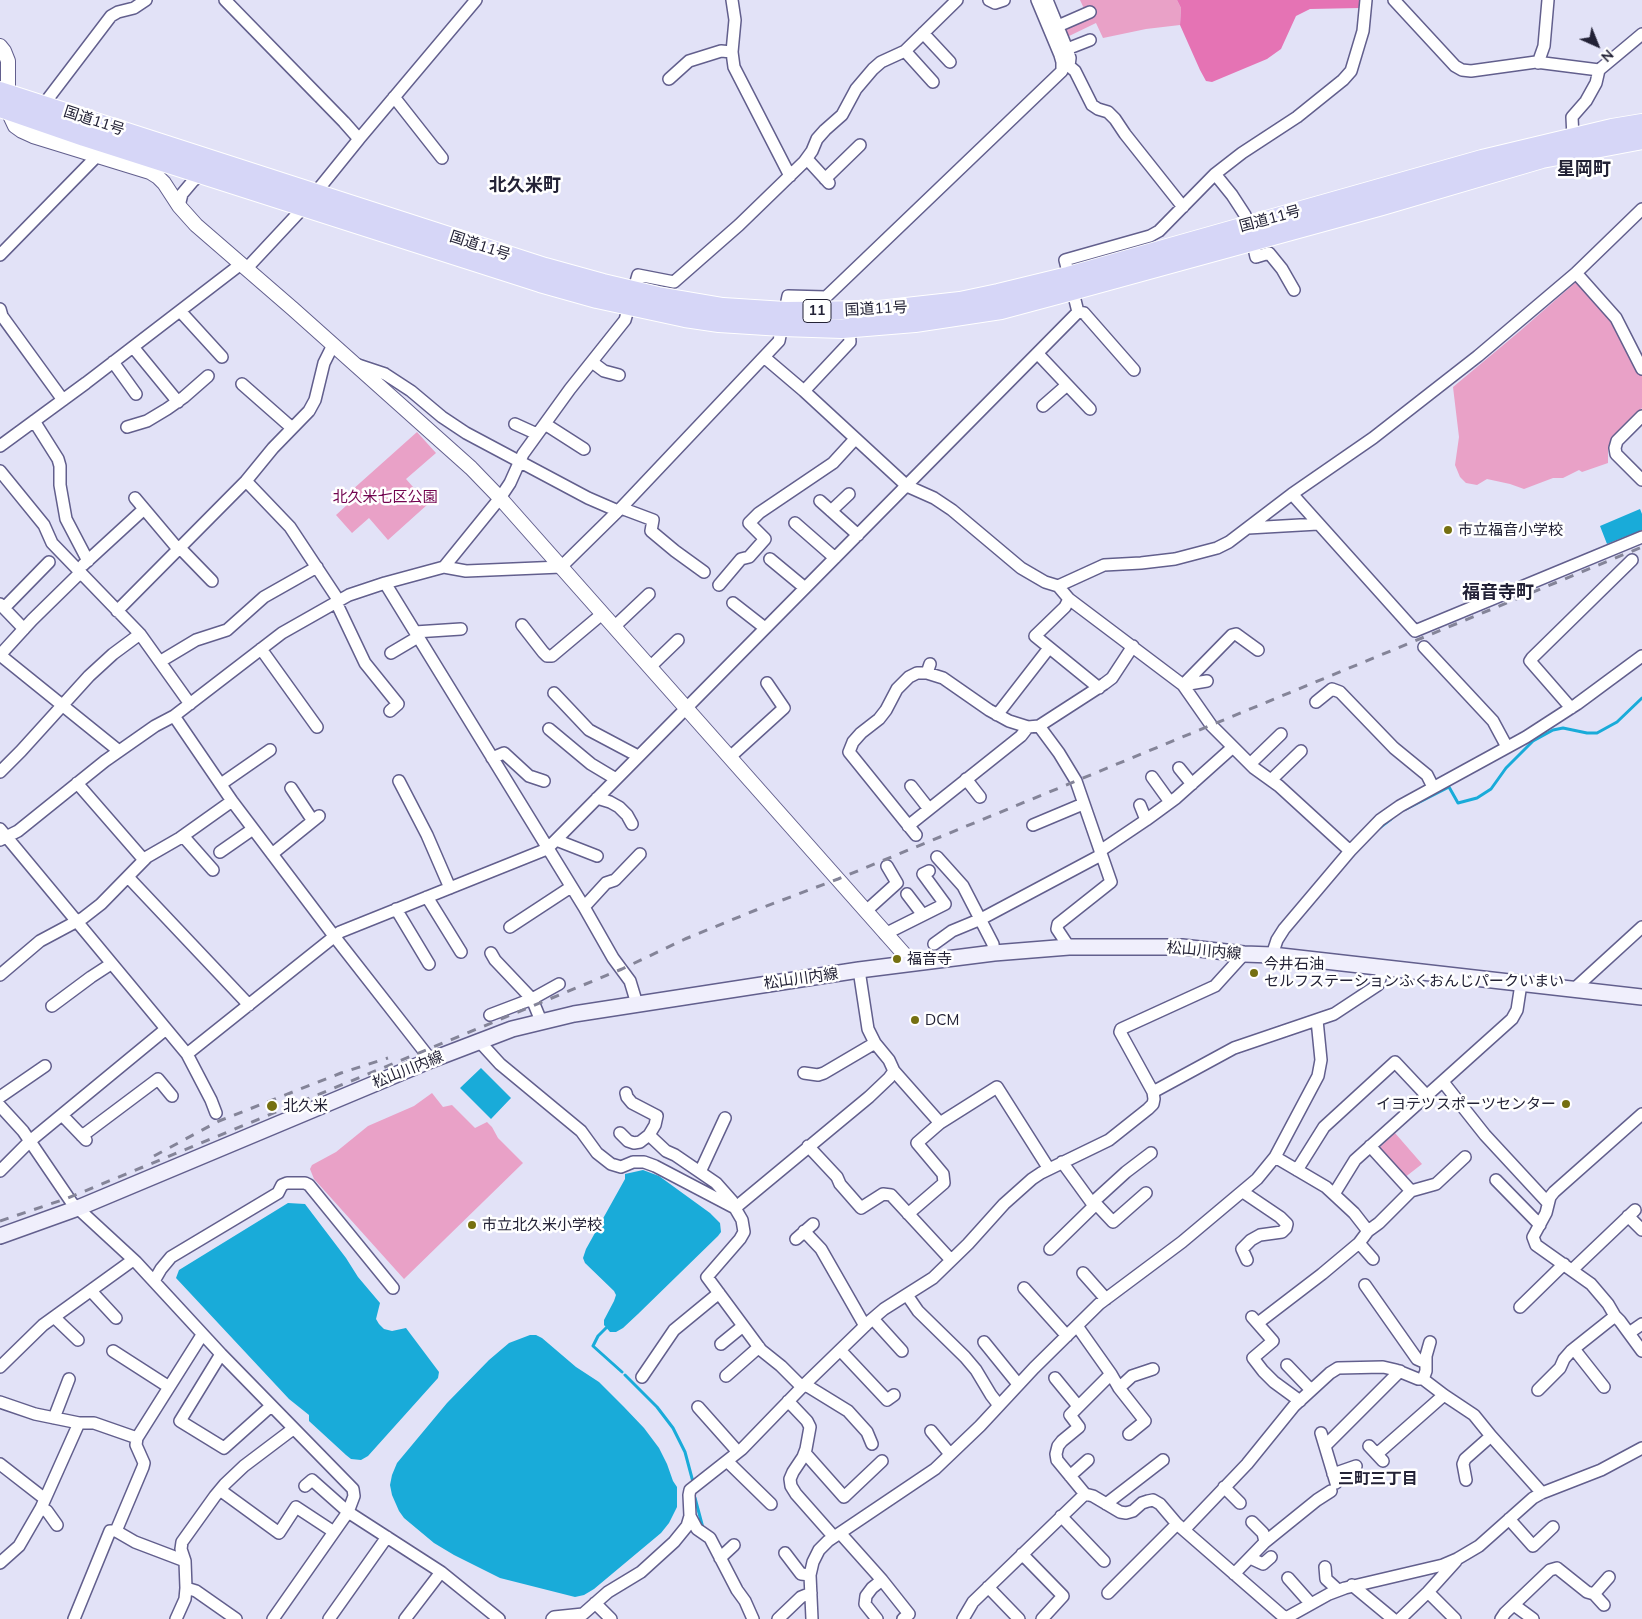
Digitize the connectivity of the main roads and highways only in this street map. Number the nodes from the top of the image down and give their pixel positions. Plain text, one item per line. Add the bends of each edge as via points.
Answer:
1 (4, 101) edge
2 (1642, 123) edge
3 (1642, 140) edge
4 (310, 200) junction
5 (1251, 233) junction
6 (1070, 284) junction
7 (784, 319) junction
8 (1642, 997) edge
9 (0, 1236) edge

1 - 4 highway, 国道11号 / 11 via 202,174
1 - 4 highway, 国道11号 / 11 via 44,104
2 - 5 highway, 国道11号 / 11 via 1482,159
3 - 5 highway, 国道11号 / 11 via 1542,159 1382,206
4 - 7 highway, 国道11号 / 11 via 540,283 632,299 684,318 719,323
5 - 6 highway, 国道11号 / 11
5 - 6 highway, 国道11号 / 11 via 1152,244
6 - 7 highway, 国道11号 / 11 via 951,302
6 - 7 highway, 国道11号 / 11 via 1001,310 880,327 849,328
8 - 9 main road, 松山川内線 via 1182,947 1069,947 859,970 541,1021 431,1060 78,1208

